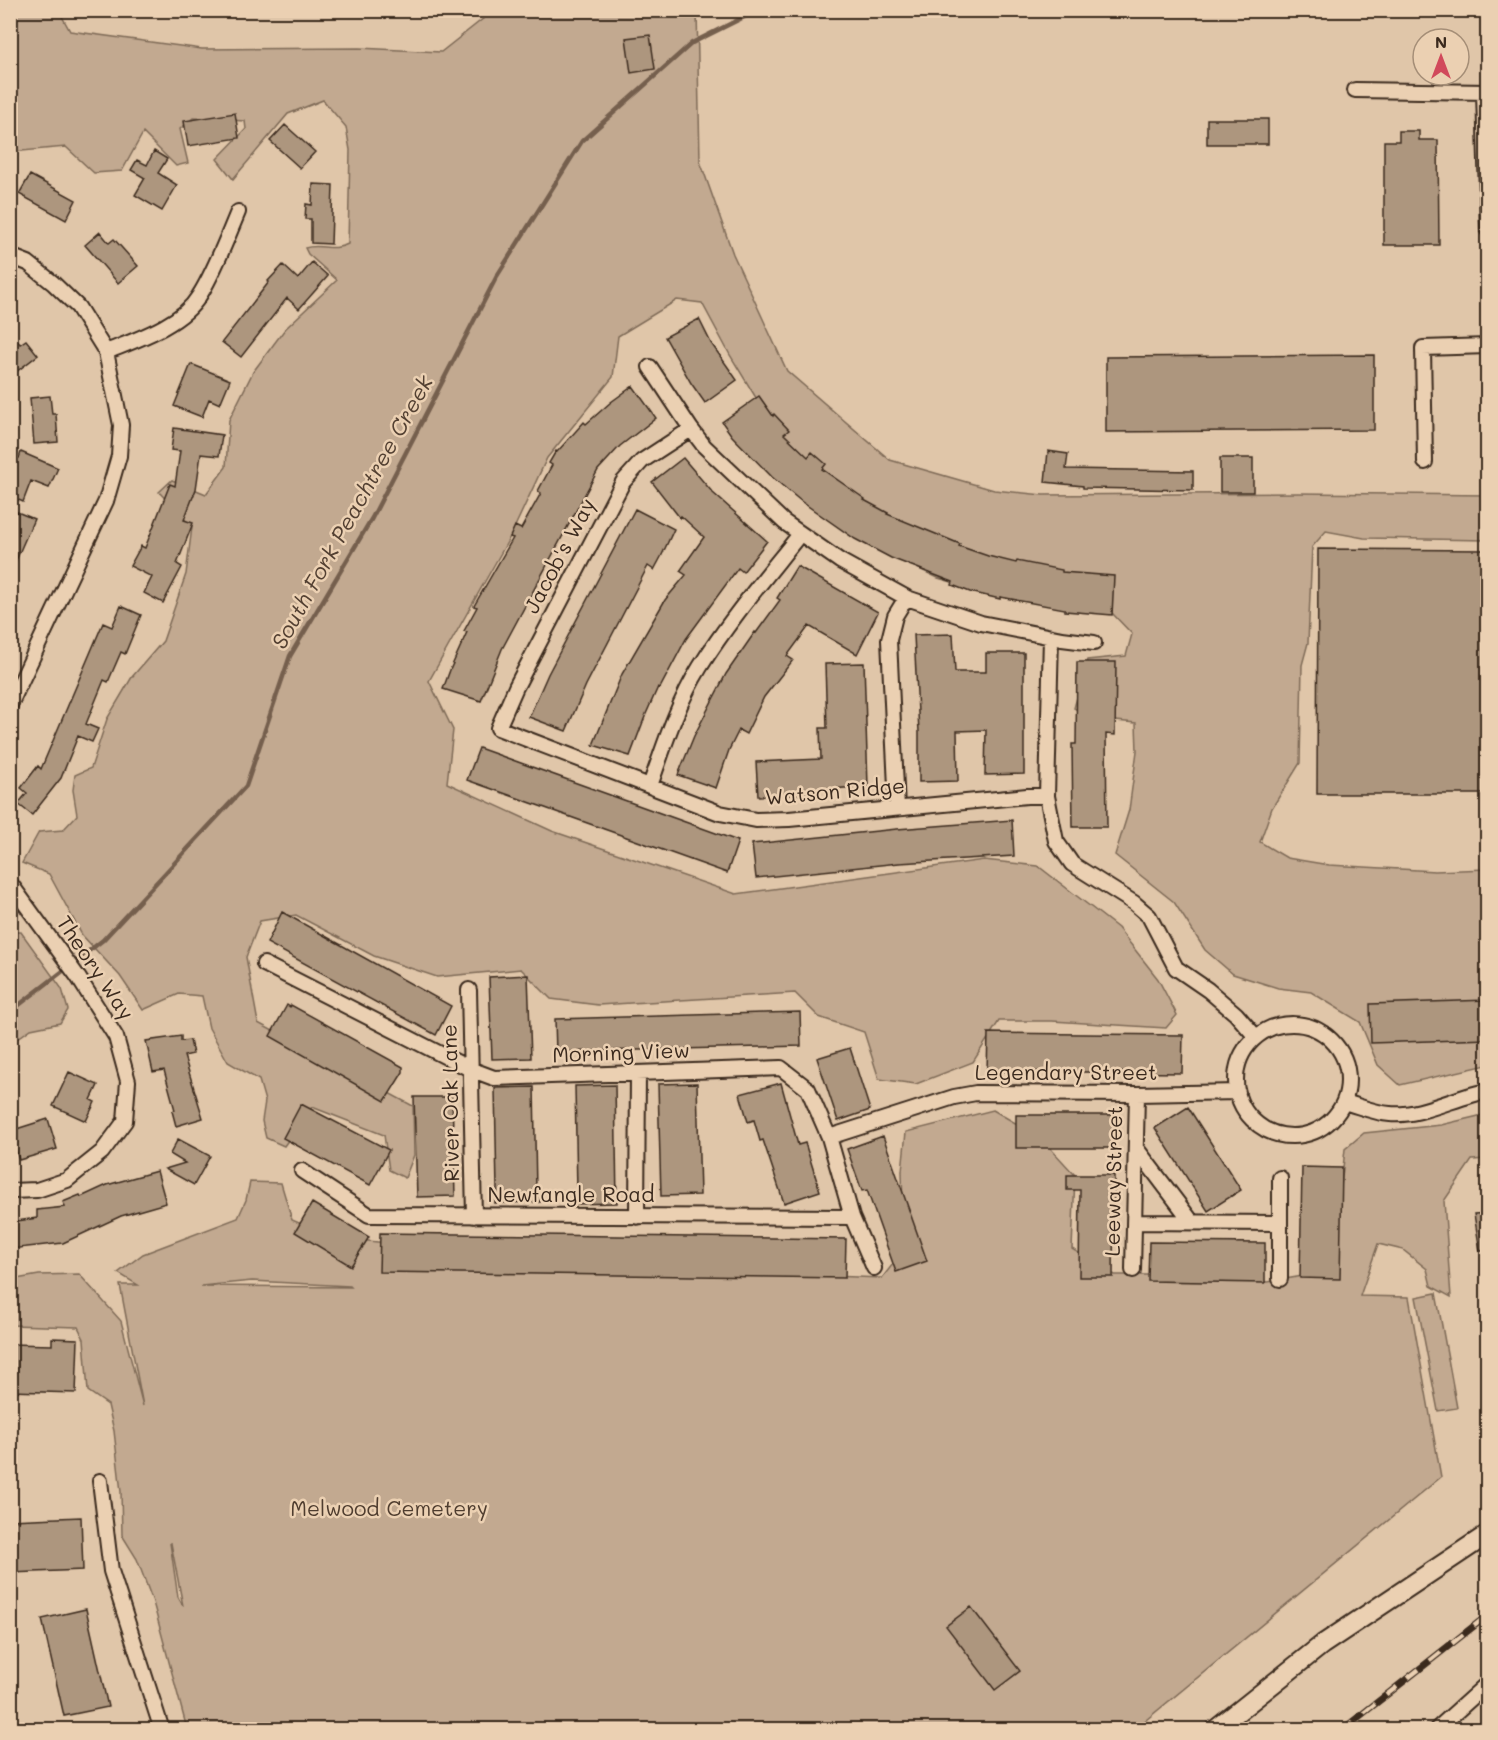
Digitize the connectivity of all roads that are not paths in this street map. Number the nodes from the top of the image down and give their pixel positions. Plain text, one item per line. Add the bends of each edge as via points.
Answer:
1 (1355, 90) dead end
2 (1486, 92) edge
3 (238, 212) dead end
4 (1488, 230) edge
5 (10, 256) edge
6 (1488, 346) edge
7 (106, 352) junction
8 (650, 367) dead end
9 (690, 429) junction
10 (1425, 462) dead end
11 (800, 534) junction
12 (906, 598) junction
13 (1051, 637) junction
14 (1094, 643) dead end
15 (10, 705) edge
16 (498, 728) joint
17 (650, 786) junction
18 (1047, 796) junction
19 (897, 808) junction
20 (10, 883) edge
21 (264, 964) dead end
22 (469, 990) dead end
23 (1256, 1037) junction
24 (470, 1069) junction
25 (638, 1073) junction
26 (1488, 1091) edge
27 (1238, 1092) junction
28 (1137, 1094) junction
29 (1344, 1102) junction
30 (829, 1137) junction
31 (1136, 1148) junction
32 (302, 1172) dead end
33 (1280, 1178) dead end
34 (10, 1191) edge
35 (474, 1216) junction
36 (637, 1216) junction
37 (852, 1216) junction
38 (1134, 1222) junction
39 (1192, 1222) junction
40 (1280, 1223) junction
41 (874, 1268) dead end
42 (1133, 1270) dead end
43 (1280, 1279) dead end
44 (100, 1481) dead end
45 (1488, 1534) edge
46 (1488, 1683) edge
47 (162, 1730) edge
48 (1215, 1730) edge
49 (1436, 1730) edge

1 - 2 street
2 - 4 street
3 - 7 street via 199,297 177,319
5 - 7 street via 28,263 78,307
6 - 10 street via 1423,348
7 - 15 street via 121,425 119,456 106,501
8 - 9 street
9 - 11 street
9 - 16 street, Jacob's Way via 642,461 623,482
11 - 12 street
11 - 17 street via 700,668 676,714
12 - 13 street via 981,623
12 - 19 street via 895,616 889,640
13 - 14 street
13 - 18 street
16 - 17 street, Watson Ridge
17 - 19 street, Watson Ridge via 720,813 756,820
18 - 19 street, Watson Ridge
18 - 23 street via 1062,853 1072,864 1149,916 1176,968 1236,1014
20 - 34 street, Theory Way via 116,1037 128,1081 125,1121 102,1152 67,1180 38,1190
21 - 24 street, Morning View
22 - 24 street, River Oak Lane
23 - 27 street via 1239,1062
23 - 29 street via 1291,1023 1326,1035 1339,1048 1347,1065 1349,1084
24 - 25 street, Morning View via 494,1078
24 - 35 street, River Oak Lane
25 - 30 street, Morning View via 781,1068 808,1089
25 - 36 street
26 - 29 street via 1428,1109 1391,1114
27 - 28 street, Legendary Street
27 - 29 street via 1255,1122 1287,1136 1321,1128
28 - 30 street, Legendary Street via 954,1096
28 - 31 street, Leeway Street
30 - 37 street, Morning View
31 - 38 street, Leeway Street
31 - 39 street
32 - 35 street, Newfangle Road via 369,1215
33 - 40 street
35 - 36 street, Newfangle Road
36 - 37 street, Newfangle Road
37 - 41 street, Morning View
38 - 39 street
38 - 42 street, Leeway Street
39 - 40 street
40 - 43 street
44 - 47 street via 111,1571
45 - 48 main road via 1323,1644
46 - 49 street

